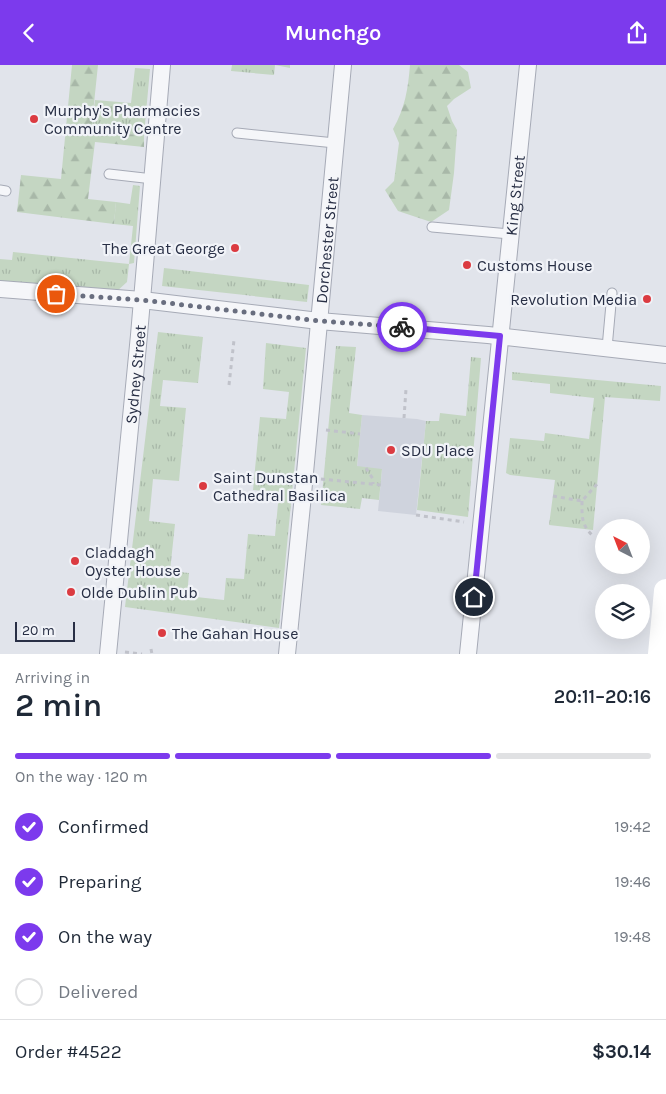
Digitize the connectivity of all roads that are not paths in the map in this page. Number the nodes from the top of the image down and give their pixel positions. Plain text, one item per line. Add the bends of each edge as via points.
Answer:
1 (162, 65) edge
2 (342, 65) edge
3 (528, 65) edge
4 (236, 133) dead end
5 (335, 143) junction
6 (109, 174) dead end
7 (153, 179) junction
8 (432, 227) dead end
9 (510, 234) junction
10 (0, 289) edge
11 (612, 293) dead end
12 (142, 300) junction
13 (320, 321) junction
14 (500, 336) junction
15 (607, 348) junction
16 (666, 355) edge
17 (666, 591) edge
18 (114, 653) edge
19 (287, 654) edge
20 (468, 654) edge
21 (660, 654) edge

1 - 7 street, Sydney Street
2 - 5 street, Dorchester Street
3 - 9 street, King Street
4 - 5 lane
5 - 13 street, Dorchester Street
6 - 7 lane
7 - 12 street, Sydney Street
8 - 9 lane
9 - 14 street, King Street
10 - 12 street
11 - 15 lane
12 - 13 street
12 - 18 street, Sydney Street
13 - 14 street
13 - 19 street, Dorchester Street
14 - 15 street
14 - 20 street, King Street
15 - 16 street
17 - 21 street

